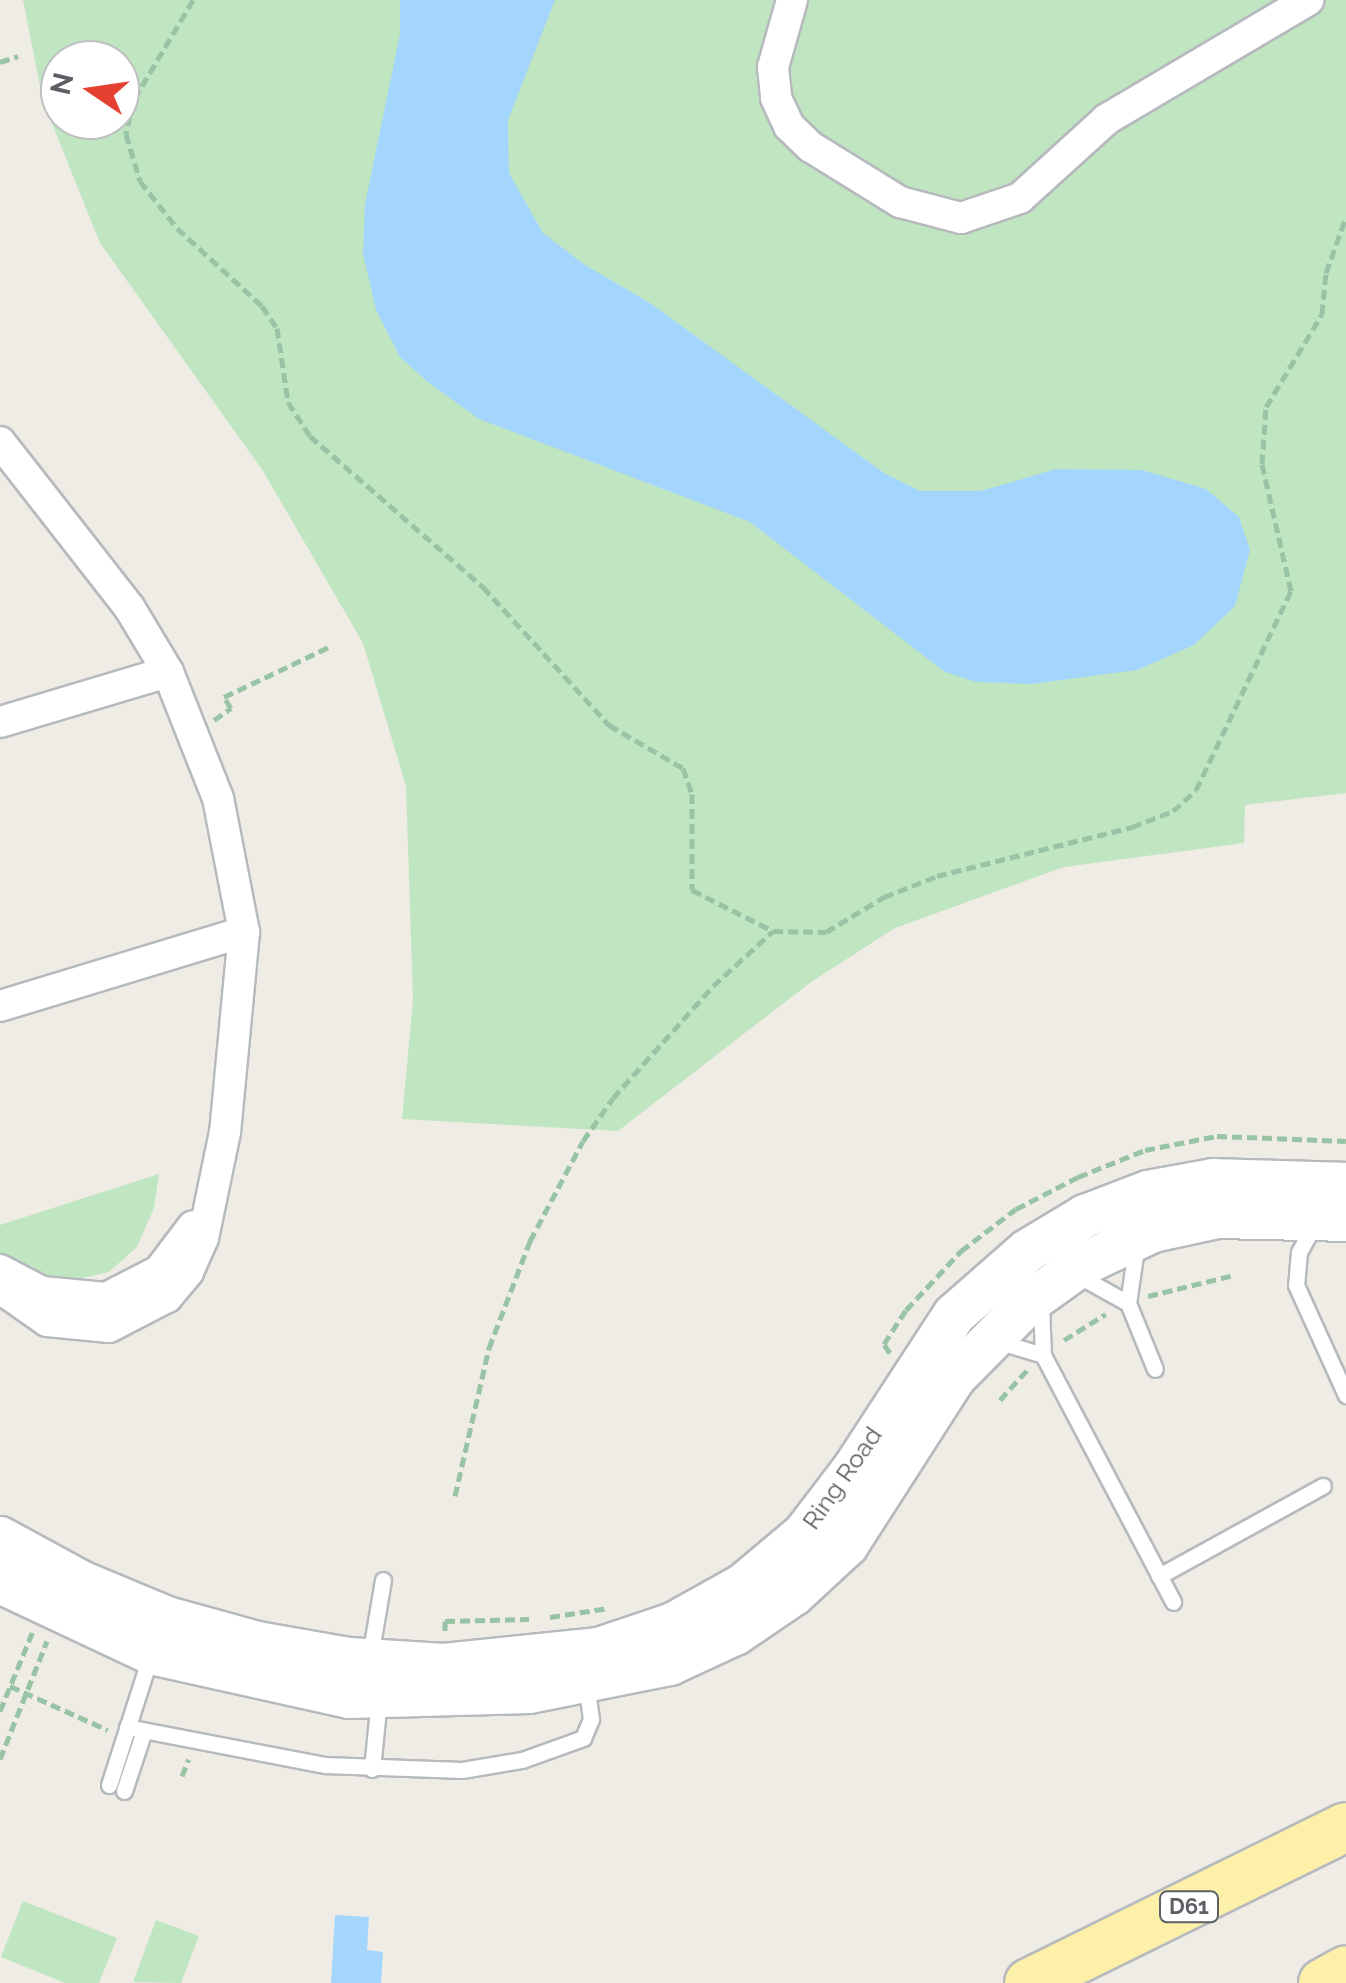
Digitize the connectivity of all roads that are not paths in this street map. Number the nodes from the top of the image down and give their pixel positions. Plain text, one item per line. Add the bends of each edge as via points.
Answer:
1 (792, 0) edge
2 (1308, 0) edge
3 (0, 442) edge
4 (168, 672) junction
5 (0, 722) edge
6 (244, 932) junction
7 (0, 1006) edge
8 (1346, 1184) edge
9 (210, 1198) junction
10 (1332, 1220) edge
11 (1141, 1236) junction
12 (0, 1270) edge
13 (1056, 1283) junction
14 (0, 1288) edge
15 (1128, 1303) junction
16 (988, 1341) junction
17 (1044, 1355) junction
18 (1155, 1369) dead end
19 (1346, 1396) edge
20 (1323, 1486) dead end
21 (0, 1538) edge
22 (1159, 1576) junction
23 (384, 1580) dead end
24 (1, 1584) edge
25 (1173, 1602) dead end
26 (151, 1653) junction
27 (374, 1679) junction
28 (586, 1684) junction
29 (135, 1729) junction
30 (372, 1770) junction
31 (116, 1788) dead end
32 (1346, 1827) edge
33 (1346, 1970) edge
34 (1029, 1983) edge
35 (1324, 1983) edge

1 - 2 street via 773,67 776,98 789,126 900,202 960,218 1020,198 1107,119
3 - 4 street via 129,606
4 - 5 street
4 - 6 street via 196,734 234,864
6 - 7 street
6 - 9 street via 236,1066
8 - 27 street, Ring Road via 1214,1180 1148,1192 1085,1216 1028,1251 954,1316 856,1468 804,1534 743,1585 674,1624 599,1649
9 - 12 street via 159,1271 106,1298 42,1292
9 - 14 street via 188,1272 140,1316 109,1327 67,1327 21,1307
10 - 11 street, Ring Road via 1218,1217
10 - 19 lane via 1299,1252 1296,1286
11 - 13 street, Ring Road
11 - 15 lane
13 - 15 lane
13 - 16 street, Ring Road
13 - 17 lane
15 - 18 lane
16 - 17 lane
16 - 28 street, Ring Road via 955,1377 846,1545 794,1594 734,1634 670,1664
17 - 22 lane
20 - 22 lane
21 - 27 street, Ring Road via 167,1618
22 - 25 lane
23 - 27 lane
24 - 26 street, Ring Road
26 - 27 street, Ring Road via 290,1687
26 - 29 lane
27 - 28 street, Ring Road
27 - 30 lane
28 - 30 lane via 590,1726 576,1742 492,1766
29 - 30 lane via 264,1757
29 - 31 lane
32 - 34 main road, D61
33 - 35 main road

